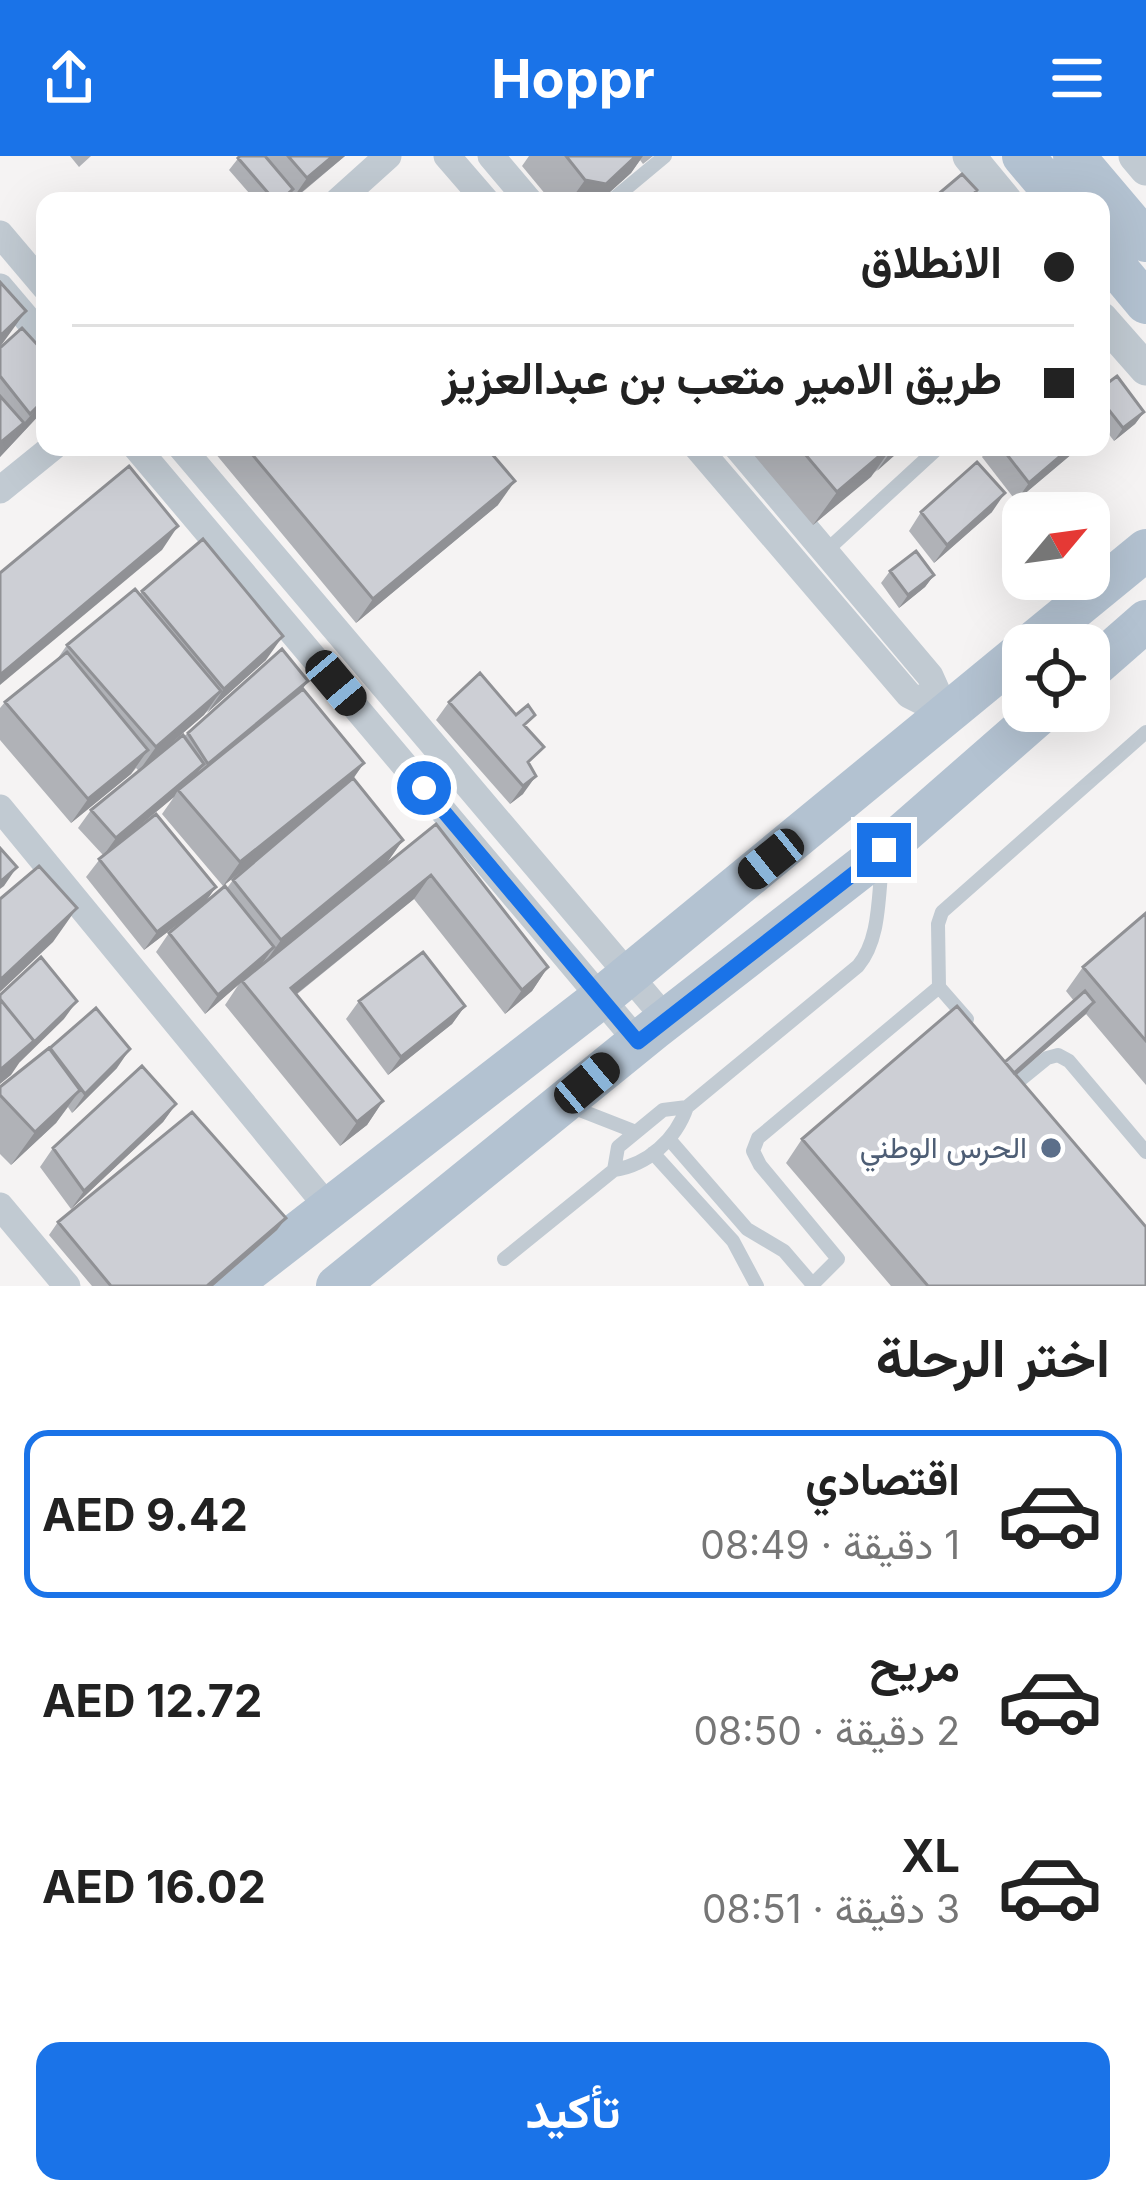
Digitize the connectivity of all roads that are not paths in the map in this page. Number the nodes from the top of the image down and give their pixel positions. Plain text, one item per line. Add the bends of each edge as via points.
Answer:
1 (388, 156) edge
2 (447, 156) edge
3 (491, 156) edge
4 (664, 156) edge
5 (969, 156) edge
6 (1023, 156) edge
7 (1074, 156) edge
8 (1135, 156) edge
9 (1146, 169) edge
10 (348, 192) edge
11 (478, 192) edge
12 (521, 192) edge
13 (622, 192) edge
14 (999, 192) edge
15 (1053, 192) edge
16 (1104, 192) edge
17 (1110, 198) edge
18 (0, 234) edge
19 (1146, 241) edge
20 (1110, 260) edge
21 (36, 276) edge
22 (0, 287) edge
23 (1146, 303) edge
24 (1110, 328) edge
25 (36, 329) edge
26 (1146, 369) edge
27 (41, 456) edge
28 (144, 456) edge
29 (189, 456) edge
30 (705, 456) edge
31 (745, 456) edge
32 (928, 456) edge
33 (0, 490) edge
34 (1146, 550) edge
35 (826, 551) junction
36 (273, 555) junction
37 (247, 578) junction
38 (1056, 624) edge
39 (1139, 630) edge
40 (1110, 654) edge
41 (1002, 668) edge
42 (947, 714) junction
43 (1019, 732) edge
44 (1146, 732) edge
45 (0, 808) edge
46 (884, 850) junction
47 (616, 986) junction
48 (939, 987) junction
49 (652, 1030) junction
50 (980, 1033) edge
51 (1006, 1064) edge
52 (1020, 1080) junction
53 (1034, 1096) edge
54 (562, 1103) junction
55 (687, 1107) junction
56 (636, 1132) junction
57 (669, 1138) junction
58 (1146, 1152) edge
59 (652, 1153) junction
60 (614, 1170) junction
61 (0, 1206) edge
62 (327, 1207) junction
63 (747, 1229) junction
64 (733, 1241) junction
65 (504, 1259) dead end
66 (67, 1286) edge
67 (229, 1286) edge
68 (337, 1286) edge
69 (757, 1286) edge
70 (813, 1286) edge

1 - 10 street
2 - 11 street
3 - 12 street
4 - 13 lane
5 - 14 street
6 - 15 main road
7 - 16 main road
8 - 9 street
17 - 19 main road
18 - 21 street
20 - 23 main road
22 - 25 street
24 - 26 street
27 - 33 street
28 - 37 street
29 - 36 street
30 - 42 street via 909,695
31 - 35 street
32 - 35 lane
34 - 38 main road
35 - 42 street via 931,676
36 - 37 street
36 - 47 street
37 - 47 street
39 - 40 main road
41 - 42 main road
42 - 47 main road
43 - 46 main road
44 - 48 lane via 943,912
45 - 62 street
46 - 49 main road
46 - 55 lane via 868,954
47 - 49 street
47 - 62 main road
48 - 50 lane
48 - 70 lane via 758,1138 760,1165 838,1259
49 - 54 main road
51 - 52 lane
52 - 53 lane
52 - 58 lane via 1046,1058 1069,1061
54 - 56 lane
54 - 68 main road
55 - 56 lane via 663,1111
55 - 57 lane
56 - 60 lane via 618,1147
57 - 59 lane
57 - 63 lane
59 - 60 lane
59 - 64 lane
60 - 65 lane
61 - 66 street
62 - 67 main road
63 - 64 lane
63 - 70 lane via 784,1251
64 - 69 lane

